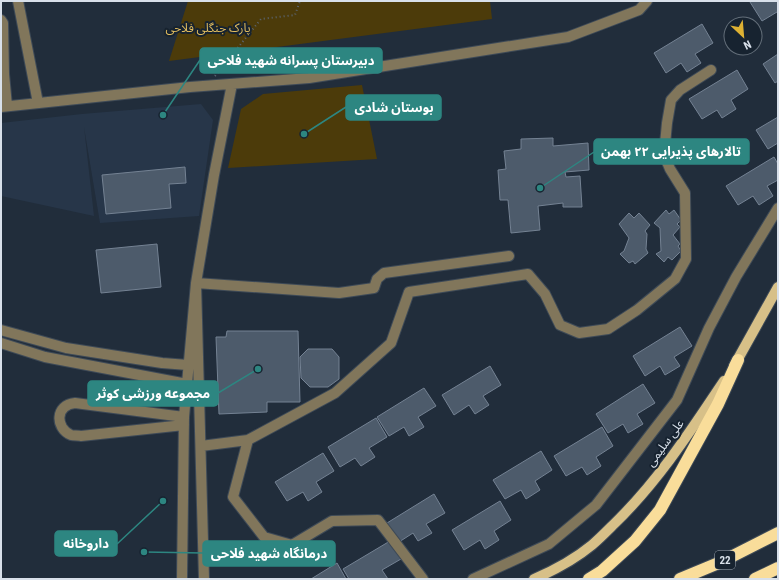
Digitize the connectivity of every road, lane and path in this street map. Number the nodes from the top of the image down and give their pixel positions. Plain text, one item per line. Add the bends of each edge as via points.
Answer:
1 (18, 1) edge
2 (300, 1) edge
3 (647, 1) edge
4 (1, 20) edge
5 (711, 70) dead end
6 (232, 84) junction
7 (207, 86) junction
8 (38, 103) junction
9 (4, 106) edge
10 (778, 208) edge
11 (508, 256) dead end
12 (196, 283) junction
13 (778, 287) edge
14 (1, 330) edge
15 (1, 344) edge
16 (738, 360) junction
17 (188, 365) junction
18 (187, 384) junction
19 (184, 421) junction
20 (248, 440) junction
21 (201, 446) junction
22 (775, 534) edge
23 (778, 568) edge
24 (182, 579) edge
25 (204, 579) edge
26 (423, 579) edge
27 (473, 579) edge
28 (534, 579) edge
29 (589, 579) edge
30 (680, 579) edge
31 (755, 579) edge

1 - 8 street
2 - 7 path via 295,15 261,19
3 - 6 street via 639,10 568,37 309,78
4 - 9 street
5 - 20 street via 680,90 671,100 667,123 664,155 684,193 686,259 675,278 637,310 608,329 579,333 560,325 545,294 528,274 408,292 391,343 335,393
6 - 7 street
6 - 12 street
7 - 8 street
8 - 9 street
10 - 27 street via 736,277 709,328 677,400 596,505 549,544
11 - 12 street via 384,274 377,279 374,288 338,293
12 - 17 street
12 - 21 street
13 - 16 main road, علی سلیمی
14 - 17 street via 66,348
15 - 18 street via 45,357
16 - 28 main road, علی سلیمی via 690,433 629,510 593,545 556,569
16 - 29 highway via 718,404 660,510 635,541 602,571
17 - 18 street
18 - 19 street
19 - 19 street via 75,403 68,403 60,416 60,423 65,430 72,435 81,436
19 - 24 street
20 - 21 street
20 - 26 street via 233,497 264,537 292,545 332,521 378,520
21 - 25 street
22 - 30 highway, 22 via 721,562
23 - 31 highway

